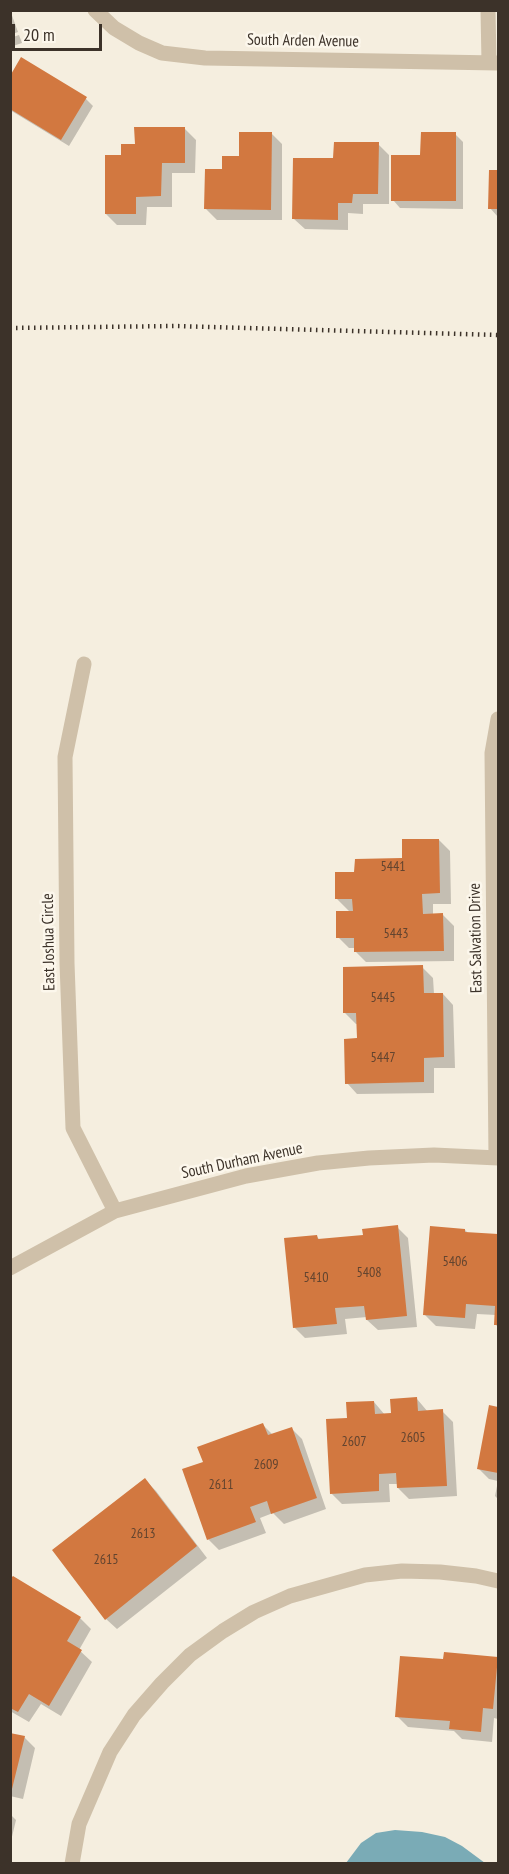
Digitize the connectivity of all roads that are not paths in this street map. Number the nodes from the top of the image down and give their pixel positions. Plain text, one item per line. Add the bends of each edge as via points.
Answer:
1 (95, 10) edge
2 (488, 10) edge
3 (494, 63) edge
4 (84, 664) dead end
5 (498, 719) edge
6 (497, 1158) edge
7 (115, 1211) junction
8 (10, 1268) edge
9 (498, 1581) edge
10 (72, 1863) edge

1 - 3 street, South Arden Avenue via 114,28 162,53 205,58
2 - 3 street
4 - 7 street, East Joshua Circle via 65,757 73,1128
5 - 6 street, East Salvation Drive via 492,753
6 - 7 street, South Durham Avenue via 434,1155 318,1163 246,1176
7 - 8 street, South Durham Avenue
9 - 10 street via 440,1572 365,1575 290,1596 223,1631 190,1655 162,1683 110,1752 80,1824

